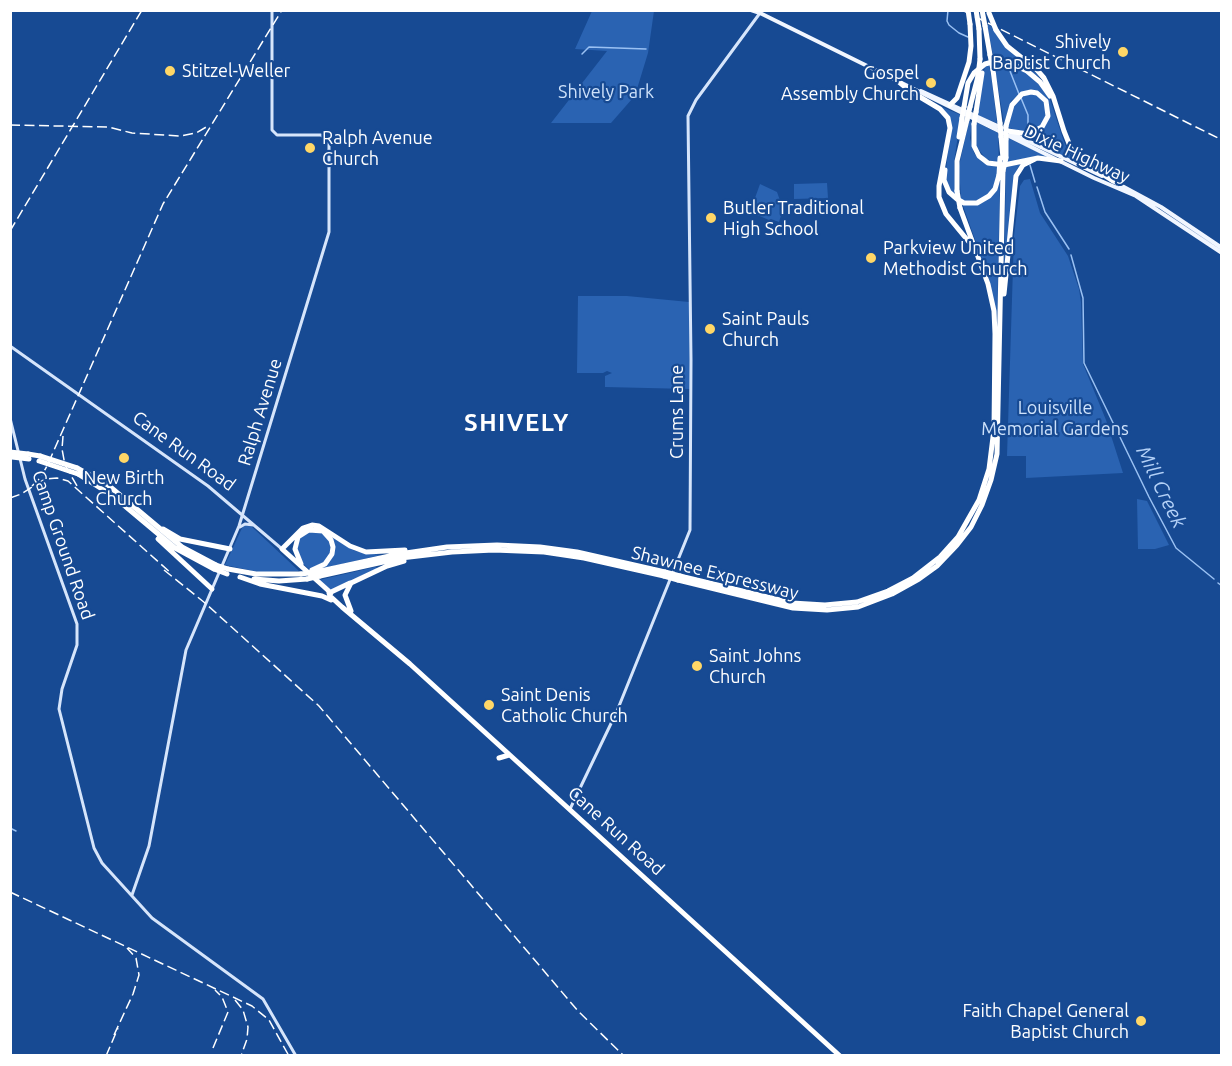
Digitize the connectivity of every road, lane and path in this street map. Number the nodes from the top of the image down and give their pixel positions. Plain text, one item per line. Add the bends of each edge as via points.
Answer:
1 (272, 10) edge
2 (751, 10) edge
3 (968, 10) edge
4 (976, 10) edge
5 (982, 10) edge
6 (759, 12) edge
7 (989, 12) edge
8 (982, 27) junction
9 (980, 75) junction
10 (899, 82) junction
11 (915, 90) junction
12 (951, 105) junction
13 (967, 107) junction
14 (1005, 127) junction
15 (1063, 128) junction
16 (947, 148) junction
17 (1035, 159) junction
18 (1060, 161) junction
19 (1002, 174) junction
20 (1113, 181) junction
21 (1221, 251) edge
22 (981, 265) junction
23 (1001, 315) junction
24 (10, 346) edge
25 (10, 418) edge
26 (11, 456) edge
27 (78, 471) junction
28 (985, 492) junction
29 (143, 514) junction
30 (243, 515) junction
31 (143, 523) junction
32 (255, 525) junction
33 (239, 528) junction
34 (230, 549) junction
35 (282, 549) junction
36 (421, 551) junction
37 (430, 552) junction
38 (417, 557) junction
39 (215, 567) junction
40 (227, 571) junction
41 (302, 571) junction
42 (316, 573) junction
43 (240, 577) junction
44 (351, 583) junction
45 (212, 588) junction
46 (329, 593) junction
47 (342, 607) junction
48 (351, 611) junction
49 (370, 630) junction
50 (509, 755) junction
51 (499, 758) dead end
52 (569, 810) junction
53 (132, 895) junction
54 (296, 1056) edge
55 (840, 1056) edge

1 - 30 street, Ralph Avenue via 272,130 277,135 321,135 329,141 330,224
2 - 6 main road, Dixie Highway
3 - 12 highway, bridge via 969,62
4 - 8 highway, bridge
5 - 8 highway, bridge
6 - 10 main road, Dixie Highway
6 - 52 street, Crums Lane via 687,118 690,530 617,711
7 - 15 highway, bridge via 1007,46 1044,78
8 - 9 highway, bridge
8 - 14 highway, bridge
9 - 13 highway
9 - 17 highway, bridge via 974,124 977,153 984,161 998,165
10 - 11 main road, Dixie Highway
10 - 16 highway via 946,114 950,126
11 - 12 main road, Dixie Highway
11 - 18 main road, Dixie Highway
12 - 14 main road, Dixie Highway
13 - 15 highway via 969,80 976,70 989,62 1007,63 1027,71 1044,87
13 - 22 highway, Shawnee Expressway, bridge via 956,167 957,191
14 - 14 highway via 1012,105 1022,94 1037,93 1046,101 1048,116 1042,127 1029,134
14 - 19 highway, Shawnee Expressway, bridge
14 - 20 main road, Dixie Highway
15 - 20 highway via 1079,159
16 - 19 highway via 944,180 949,192 964,203 982,201 993,192
16 - 22 highway via 940,200
17 - 18 highway
17 - 23 highway via 1023,165 1016,176
18 - 21 main road, Dixie Highway via 1136,196
19 - 23 highway, Shawnee Expressway
20 - 21 main road, Dixie Highway via 1161,207
22 - 28 highway, Shawnee Expressway via 992,301 995,334 993,439
23 - 28 highway, Shawnee Expressway via 998,444
24 - 30 street, Cane Run Road
25 - 53 street, Camp Ground Road via 25,479 77,624 77,645 60,696 62,726 94,848
26 - 27 highway, Shawnee Expressway, bridge via 40,458
27 - 29 highway, Shawnee Expressway via 108,485
27 - 31 highway, Shawnee Expressway
28 - 37 highway, Shawnee Expressway, bridge via 962,539 937,566 906,587 851,605 792,603 555,549 479,546
29 - 34 highway via 180,538
29 - 39 highway, Shawnee Expressway via 182,547
30 - 32 street, Cane Run Road
30 - 33 street, Ralph Avenue
31 - 39 highway, Shawnee Expressway via 184,554
31 - 45 highway
32 - 33 street
32 - 35 street, Cane Run Road
33 - 34 street, Ralph Avenue
34 - 45 street, Ralph Avenue
35 - 36 highway via 299,531 315,525 366,552
35 - 41 highway, Cane Run Road
36 - 37 highway, Shawnee Expressway
36 - 42 highway, Shawnee Expressway
37 - 38 highway, Shawnee Expressway
38 - 42 highway, Shawnee Expressway
38 - 44 highway
39 - 40 highway, Shawnee Expressway, bridge
40 - 41 highway, Shawnee Expressway via 264,575
40 - 43 highway, Shawnee Expressway
41 - 42 highway, Shawnee Expressway, bridge
41 - 42 highway via 295,543 305,531 317,529 330,538 333,552
41 - 46 highway, Cane Run Road
42 - 43 highway, Shawnee Expressway, bridge via 307,579 272,581
43 - 47 highway via 322,596
44 - 46 highway
44 - 48 highway via 345,595
45 - 53 street, Ralph Avenue via 186,650 149,846
46 - 47 highway, Cane Run Road
46 - 48 highway, Cane Run Road
47 - 49 highway, Cane Run Road
48 - 49 highway, Cane Run Road
49 - 50 highway, Cane Run Road
50 - 51 highway
50 - 52 highway, Cane Run Road
52 - 55 highway, Cane Run Road
53 - 54 street, Camp Ground Road via 152,918 261,997

